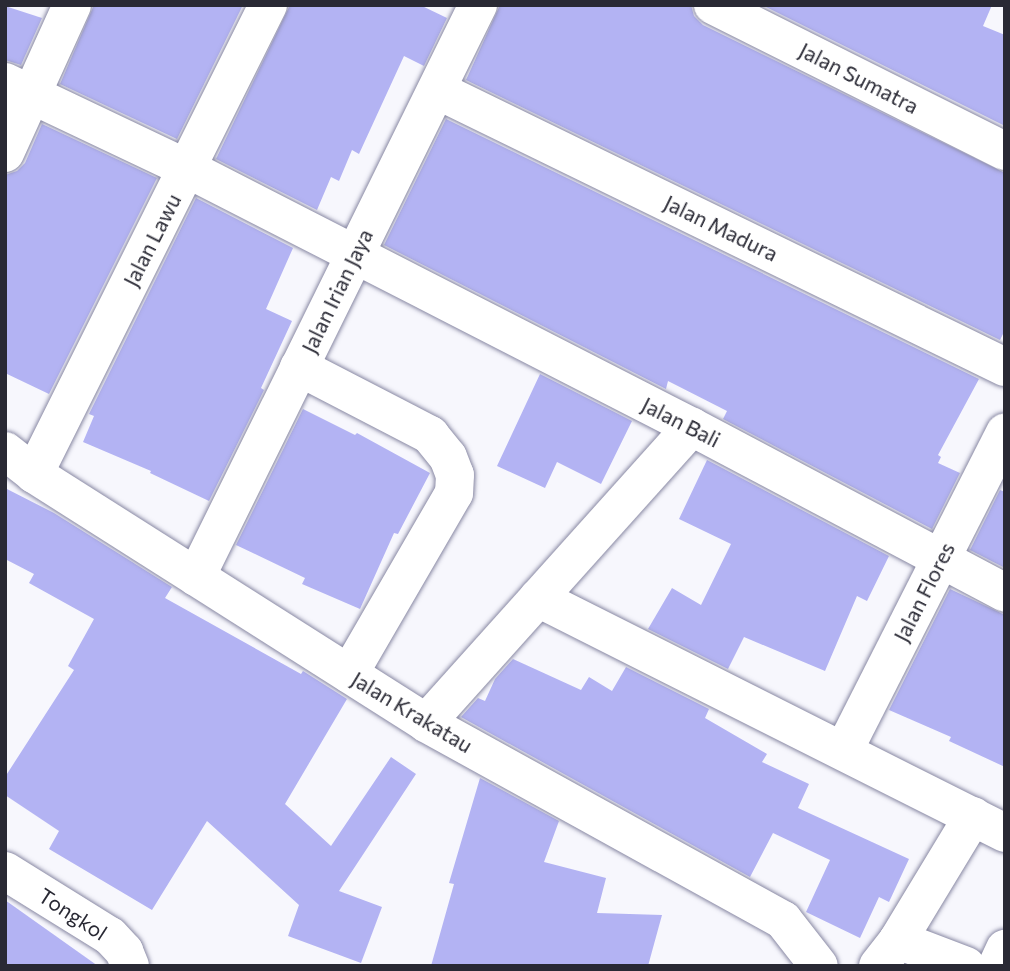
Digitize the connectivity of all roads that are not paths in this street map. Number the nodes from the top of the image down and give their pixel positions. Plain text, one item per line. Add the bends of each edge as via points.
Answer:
1 (72, 5) edge
2 (268, 5) edge
3 (478, 5) edge
4 (713, 5) edge
5 (19, 89) edge
6 (437, 90) junction
7 (1005, 151) edge
8 (5, 153) edge
9 (188, 169) junction
10 (354, 256) junction
11 (1005, 367) edge
12 (299, 368) junction
13 (692, 427) junction
14 (1005, 433) edge
15 (20, 462) edge
16 (942, 559) junction
17 (196, 577) junction
18 (1005, 593) edge
19 (538, 598) junction
20 (349, 674) junction
21 (426, 723) junction
22 (844, 750) junction
23 (989, 825) edge
24 (5, 871) edge
25 (1005, 949) edge
26 (888, 953) edge
27 (130, 966) edge
28 (819, 966) edge
29 (966, 966) edge
30 (997, 966) edge

1 - 5 street
2 - 9 street, Jalan Lawu
3 - 6 street, Jalan Irian Jaya
4 - 7 street, Jalan Sumatra
5 - 8 street
5 - 9 street, Jalan Bali
6 - 10 street, Jalan Irian Jaya
6 - 11 street, Jalan Madura
9 - 10 street, Jalan Bali
9 - 15 street, Jalan Lawu
10 - 12 street, Jalan Irian Jaya
10 - 13 street, Jalan Bali
12 - 17 street, Jalan Irian Jaya
12 - 20 street via 430,435 456,475 454,493
13 - 16 street, Jalan Bali
13 - 19 street
14 - 16 street, Jalan Flores
15 - 17 street, Jalan Krakatau
16 - 18 street, Jalan Bali
16 - 22 street, Jalan Flores
17 - 20 street, Jalan Krakatau
19 - 21 street
19 - 22 street
20 - 21 street, Jalan Krakatau
21 - 28 street, Jalan Krakatau via 783,920
22 - 23 street
23 - 26 street
24 - 27 street, Tongkol via 110,936
25 - 30 street
26 - 29 street

